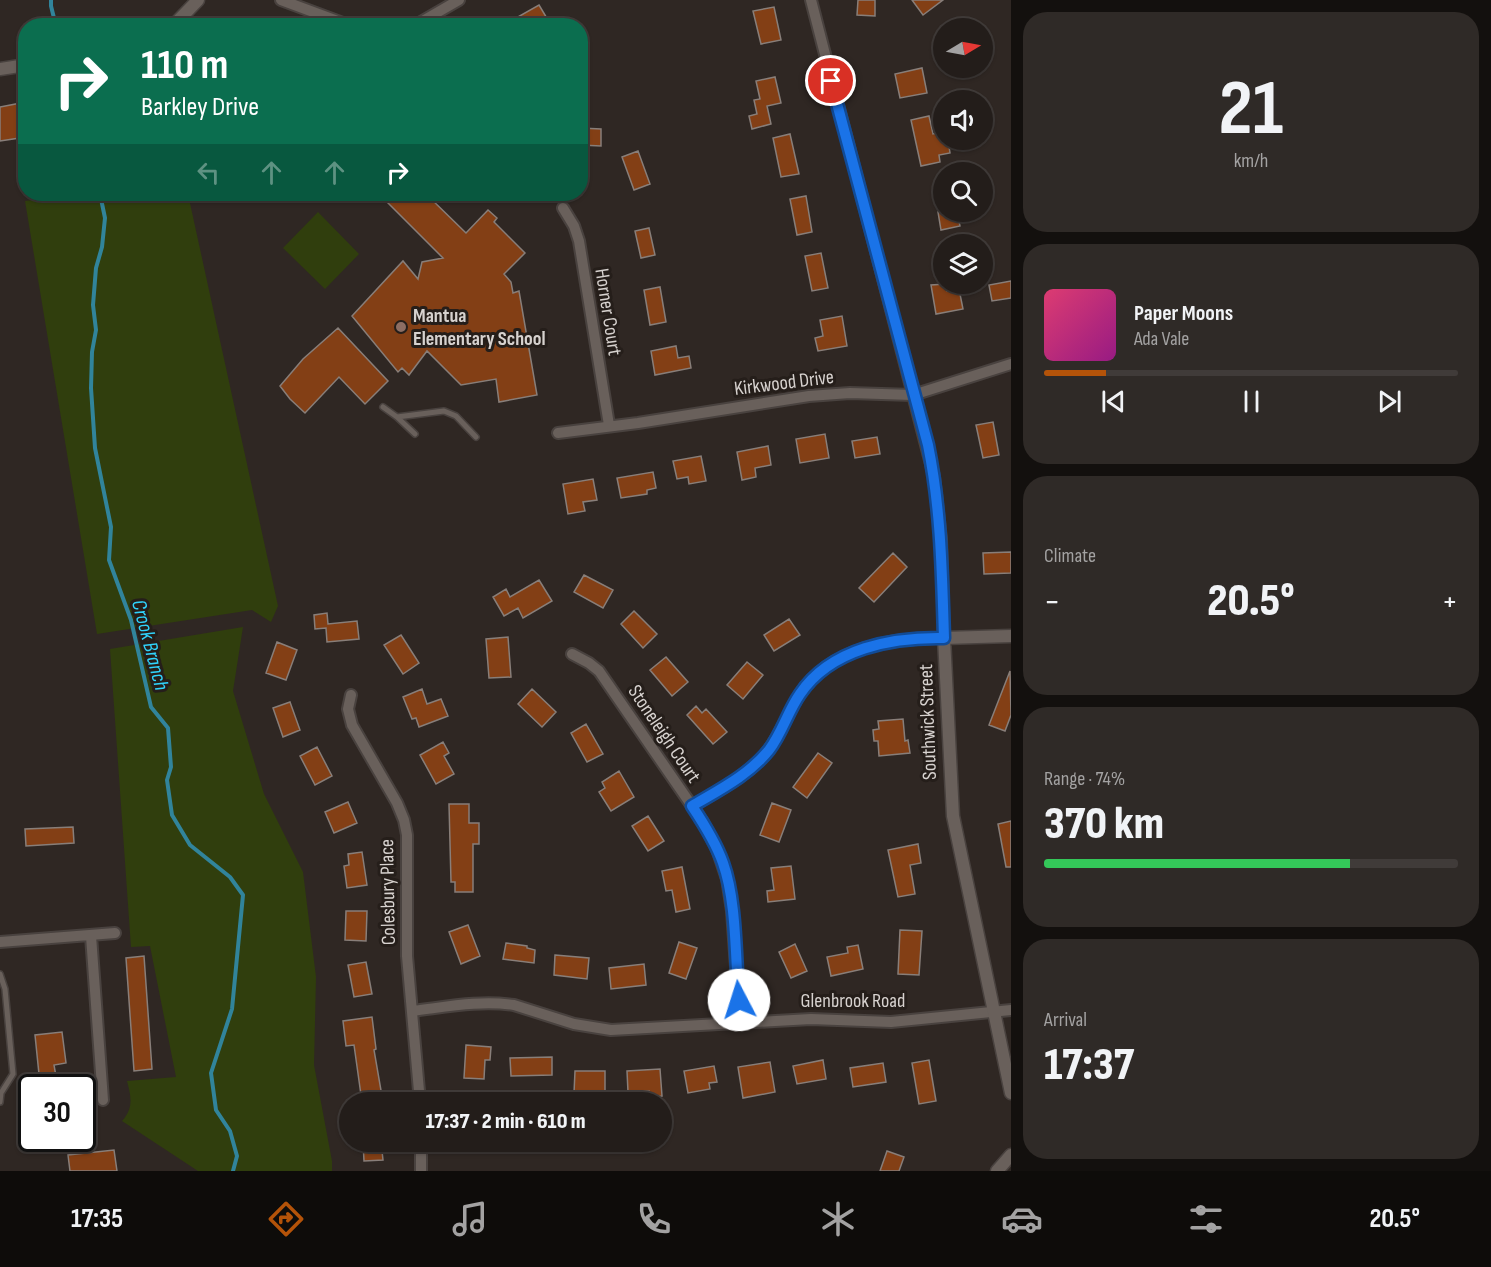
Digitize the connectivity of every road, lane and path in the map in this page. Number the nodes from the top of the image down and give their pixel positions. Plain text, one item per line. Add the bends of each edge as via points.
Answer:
1 (198, 0) edge
2 (281, 0) edge
3 (459, 0) edge
4 (811, 0) edge
5 (181, 18) edge
6 (329, 18) edge
7 (428, 18) edge
8 (18, 66) edge
9 (0, 69) edge
10 (563, 208) dead end
11 (1011, 364) edge
12 (913, 395) junction
13 (383, 407) dead end
14 (397, 417) junction
15 (609, 425) junction
16 (558, 433) dead end
17 (415, 434) dead end
18 (476, 437) dead end
19 (1011, 636) edge
20 (944, 638) junction
21 (572, 654) dead end
22 (351, 695) dead end
23 (692, 806) junction
24 (115, 933) dead end
25 (91, 936) junction
26 (0, 942) edge
27 (0, 975) edge
28 (1011, 1010) edge
29 (412, 1011) junction
30 (994, 1012) junction
31 (740, 1023) junction
32 (419, 1092) edge
33 (1, 1093) edge
34 (1011, 1093) edge
35 (102, 1100) dead end
36 (0, 1102) edge
37 (421, 1152) edge
38 (1011, 1155) edge
39 (421, 1171) edge
40 (997, 1171) edge

1 - 5 street
2 - 6 street
3 - 7 street
4 - 12 street, Southwick Street
8 - 9 street
10 - 15 street, Horner Court via 579,242
11 - 12 street, Kirkwood Drive
12 - 15 street, Kirkwood Drive via 809,396
12 - 20 street, Southwick Street via 938,498
13 - 14 lane
14 - 17 lane
14 - 18 lane via 444,411 456,416
15 - 16 street, Kirkwood Drive
19 - 20 street
20 - 23 street via 883,642 827,668 802,691 777,738 761,758 734,781
20 - 30 street, Southwick Street via 953,816
21 - 23 street, Stoneleigh Court via 599,671
22 - 29 street, Colesbury Place via 348,709 352,725 397,803 407,835 407,956
23 - 31 street, Stoneleigh Court via 717,849 727,879
24 - 25 street
25 - 26 street
25 - 35 street
27 - 33 lane via 13,1074
28 - 30 street, Glenbrook Road
29 - 31 street, Glenbrook Road via 477,1003 504,1004 611,1030
29 - 32 street, Colesbury Place
30 - 31 street, Glenbrook Road via 891,1022 811,1019
30 - 34 street, Southwick Street
33 - 36 lane
37 - 39 street
38 - 40 street

